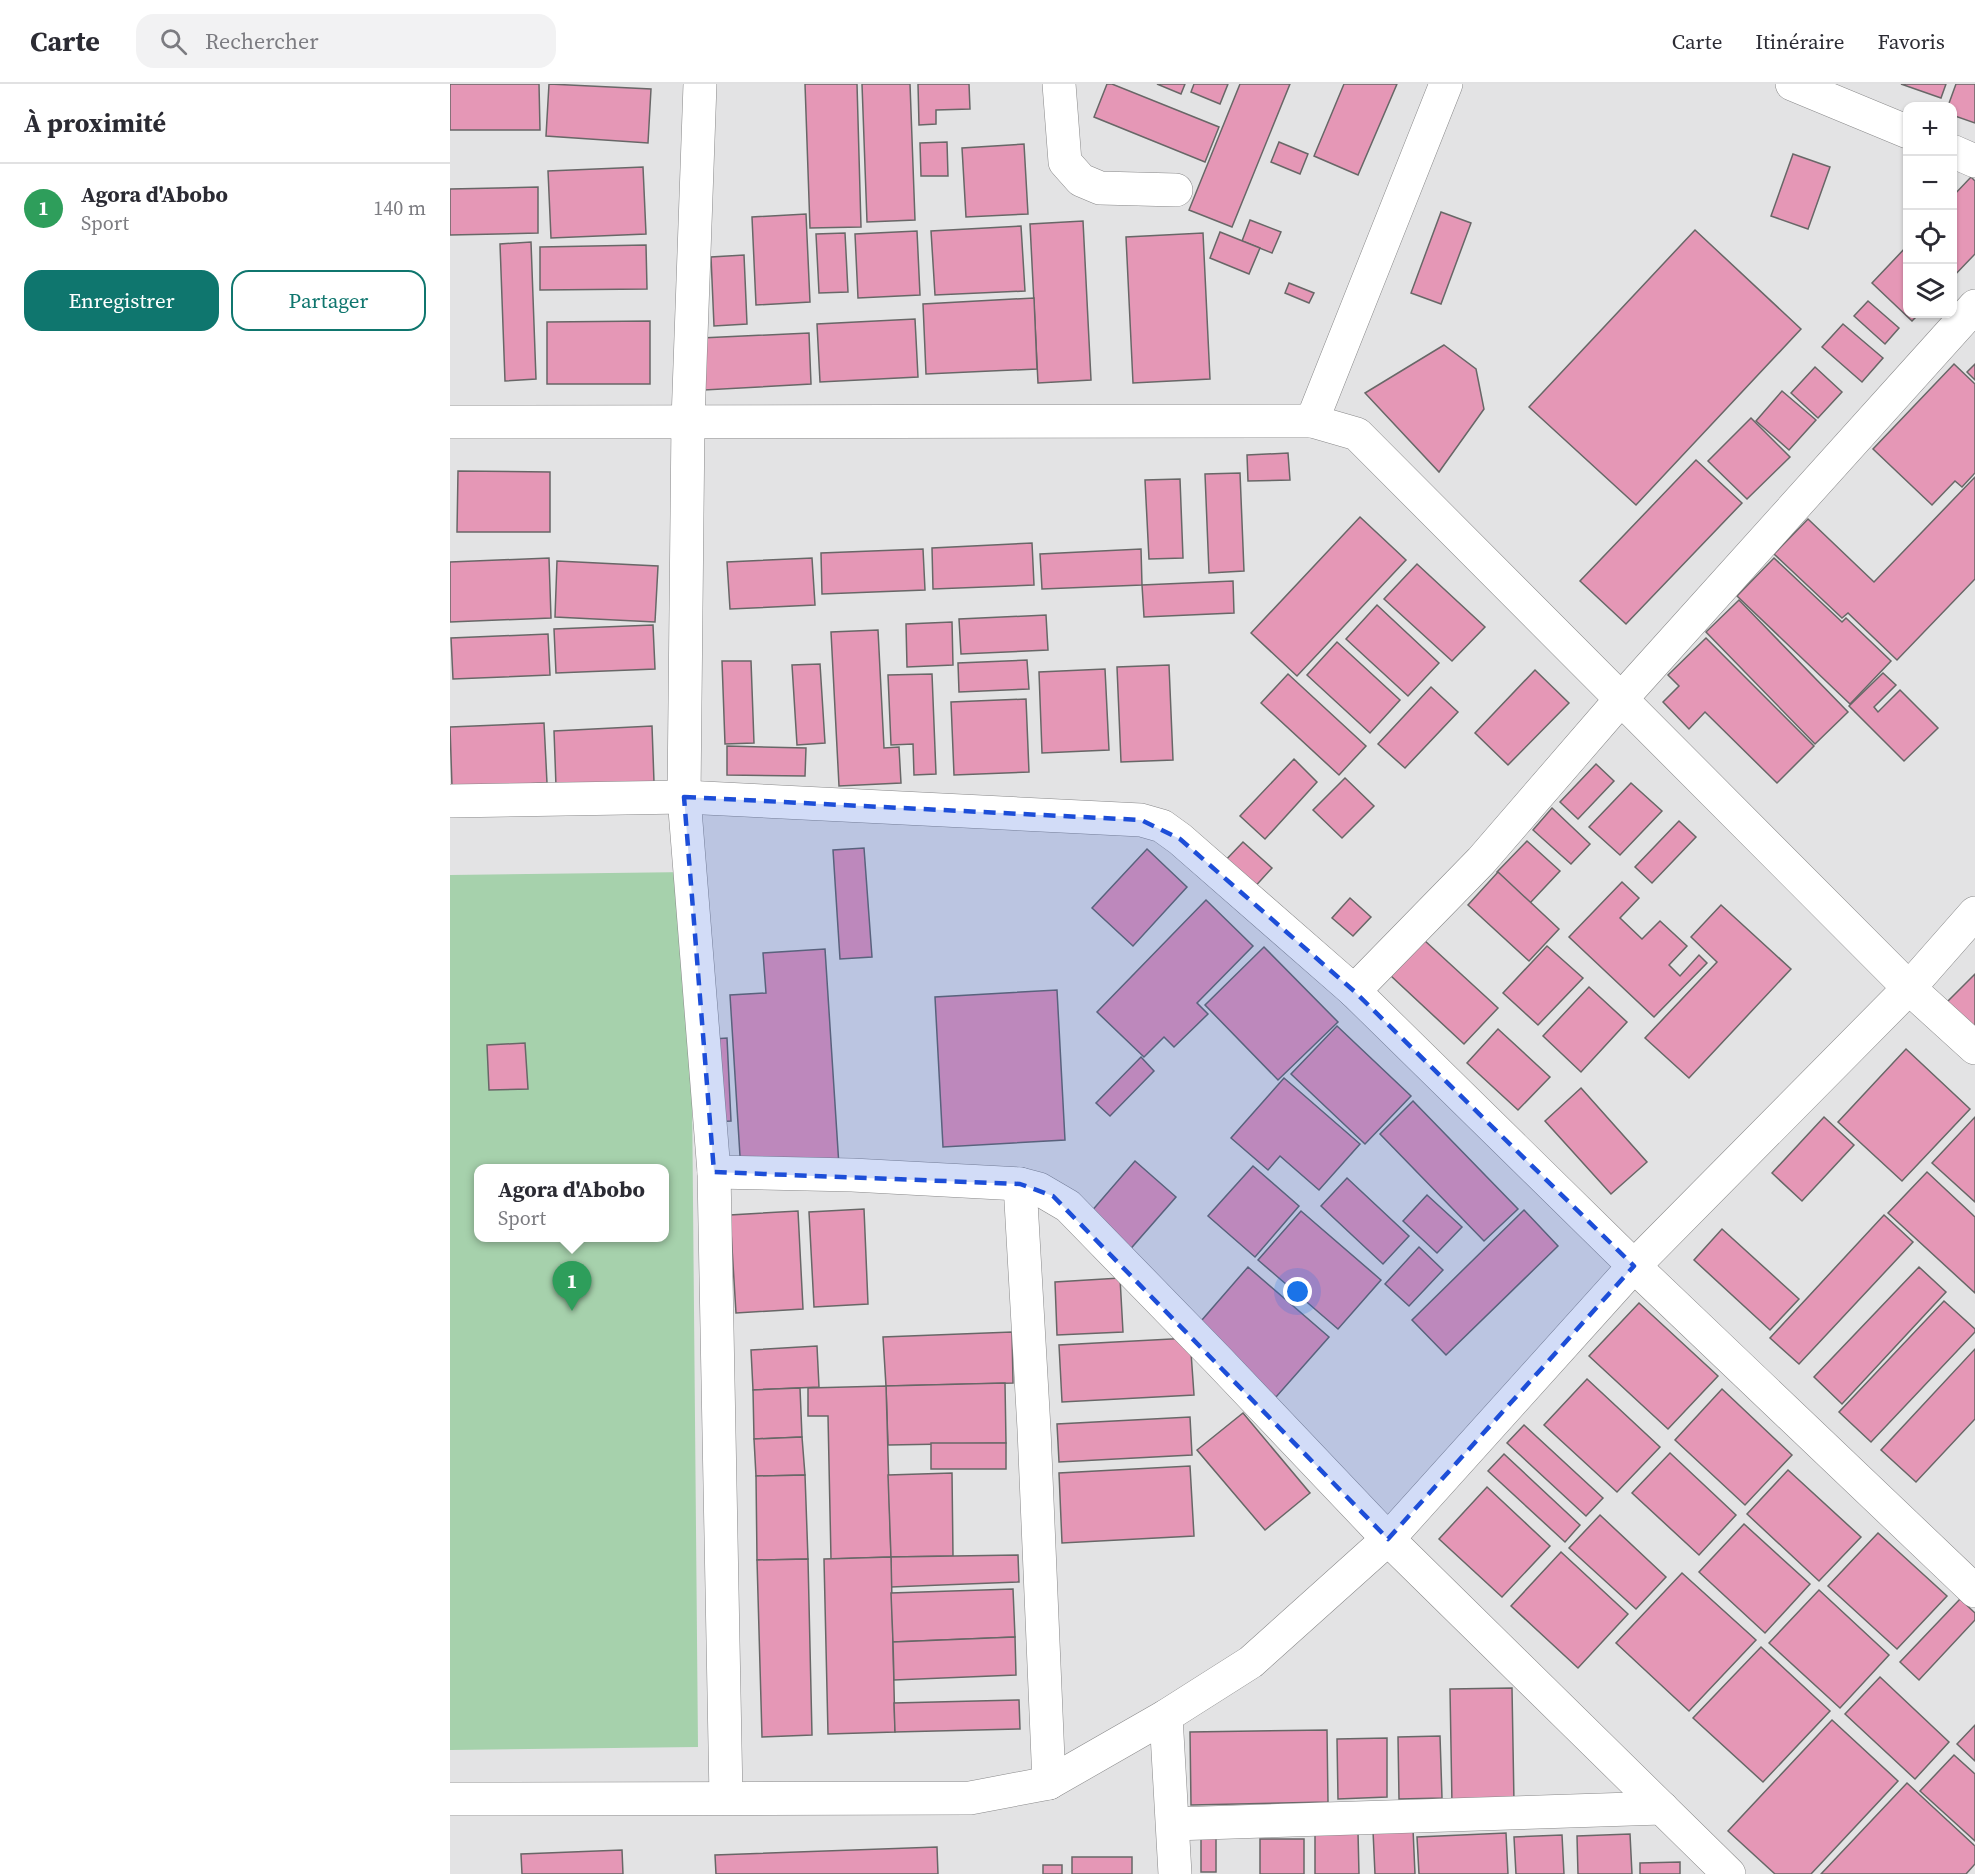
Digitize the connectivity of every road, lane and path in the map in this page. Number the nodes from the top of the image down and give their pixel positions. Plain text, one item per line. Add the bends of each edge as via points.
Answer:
1 (700, 84) edge
2 (1059, 84) edge
3 (1446, 84) edge
4 (1792, 84) edge
5 (1903, 130) edge
6 (1957, 153) edge
7 (1975, 161) edge
8 (1176, 190) dead end
9 (1975, 306) edge
10 (688, 421) junction
11 (1312, 421) junction
12 (450, 422) edge
13 (1622, 698) junction
14 (684, 797) junction
15 (450, 801) edge
16 (1975, 913) edge
17 (1909, 988) junction
18 (1354, 991) junction
19 (1975, 1048) edge
20 (714, 1172) junction
21 (1020, 1184) junction
22 (1634, 1266) junction
23 (1388, 1539) junction
24 (1975, 1591) edge
25 (1166, 1716) junction
26 (1049, 1783) junction
27 (726, 1797) junction
28 (450, 1798) edge
29 (1662, 1808) junction
30 (1173, 1824) junction
31 (1175, 1874) edge
32 (1729, 1874) edge

1 - 10 street
2 - 8 street via 1065,162 1080,180 1100,188
3 - 11 street
4 - 5 street
6 - 7 street
9 - 13 street
10 - 11 street
10 - 12 street
10 - 14 street
11 - 13 street via 1357,434
13 - 17 street
13 - 18 street via 1481,861
14 - 15 street
14 - 18 street via 1142,820 1162,826 1180,839
14 - 20 street
16 - 17 street
17 - 19 street
17 - 22 street
18 - 22 street
20 - 21 street
20 - 27 street
21 - 23 street via 1039,1189 1068,1206
21 - 26 street via 1035,1429
22 - 23 street
22 - 24 street
23 - 25 street via 1251,1662
23 - 29 street
25 - 26 street
25 - 30 street
26 - 27 street via 970,1798
27 - 28 street
29 - 30 street
29 - 32 street
30 - 31 street

